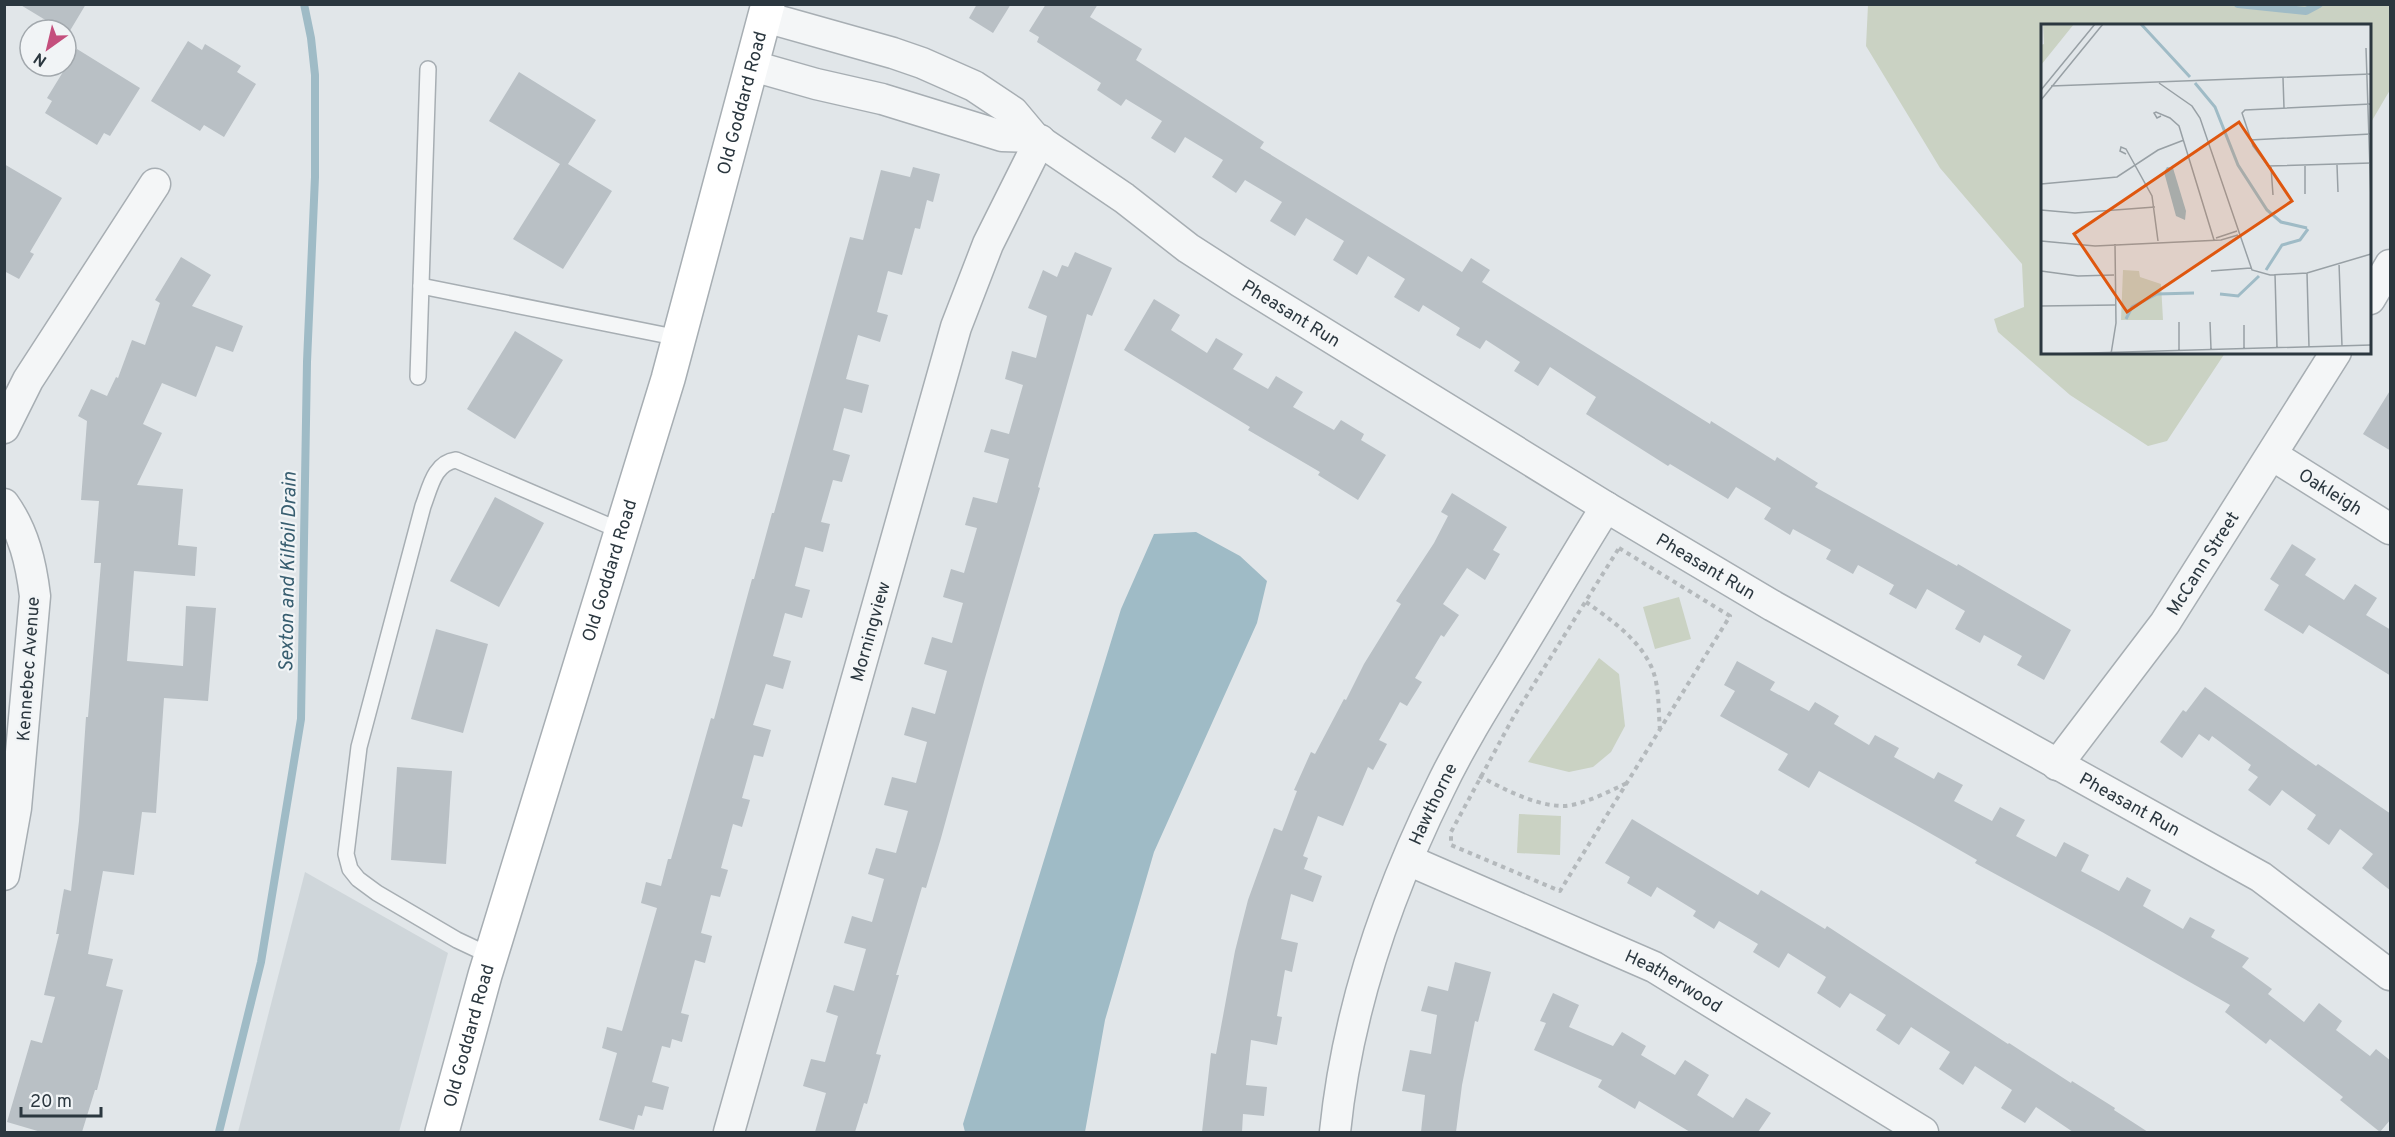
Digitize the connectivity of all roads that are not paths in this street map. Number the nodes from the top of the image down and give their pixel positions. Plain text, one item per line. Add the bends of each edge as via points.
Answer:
1 (767, 11) edge
2 (893, 53) junction
3 (753, 66) junction
4 (428, 69) dead end
5 (882, 99) junction
6 (1037, 139) junction
7 (155, 184) dead end
8 (2391, 265) edge
9 (421, 286) junction
10 (2371, 297) edge
11 (679, 338) junction
12 (2335, 354) edge
13 (418, 377) dead end
14 (4, 428) edge
15 (2272, 454) junction
16 (4, 504) edge
17 (1606, 507) junction
18 (2391, 529) edge
19 (621, 531) junction
20 (2057, 765) junction
21 (1408, 860) junction
22 (4, 875) edge
23 (491, 956) junction
24 (2391, 975) edge
25 (442, 1132) edge
26 (729, 1132) edge
27 (1335, 1132) edge
28 (1923, 1132) edge

1 - 2 street, Pheasant Run
1 - 3 street, Old Goddard Road
2 - 5 street
2 - 6 street, Pheasant Run via 974,86 1013,112
3 - 5 street
3 - 11 street, Old Goddard Road
4 - 9 lane
5 - 6 street via 1002,136
6 - 17 street, Pheasant Run via 1239,281
6 - 26 street, Morningview via 988,244 956,327
7 - 14 street via 28,381
8 - 10 street
9 - 11 lane
9 - 13 lane
11 - 19 street, Old Goddard Road
12 - 15 street, McCann Street
15 - 18 street, Oakleigh
15 - 20 street, McCann Street via 2166,623
16 - 22 street, Kennebec Avenue via 21,534 31,564 35,619 16,808
17 - 20 street, Pheasant Run via 1773,606
17 - 21 street, Hawthorne via 1466,738
19 - 23 street, Old Goddard Road
19 - 23 lane via 456,460 447,461 437,470 423,506 359,747 346,854 350,869 377,893
20 - 24 street, Pheasant Run via 2261,878
21 - 27 street, Hawthorne via 1361,995
21 - 28 street, Heatherwood via 1654,967
23 - 25 street, Old Goddard Road

